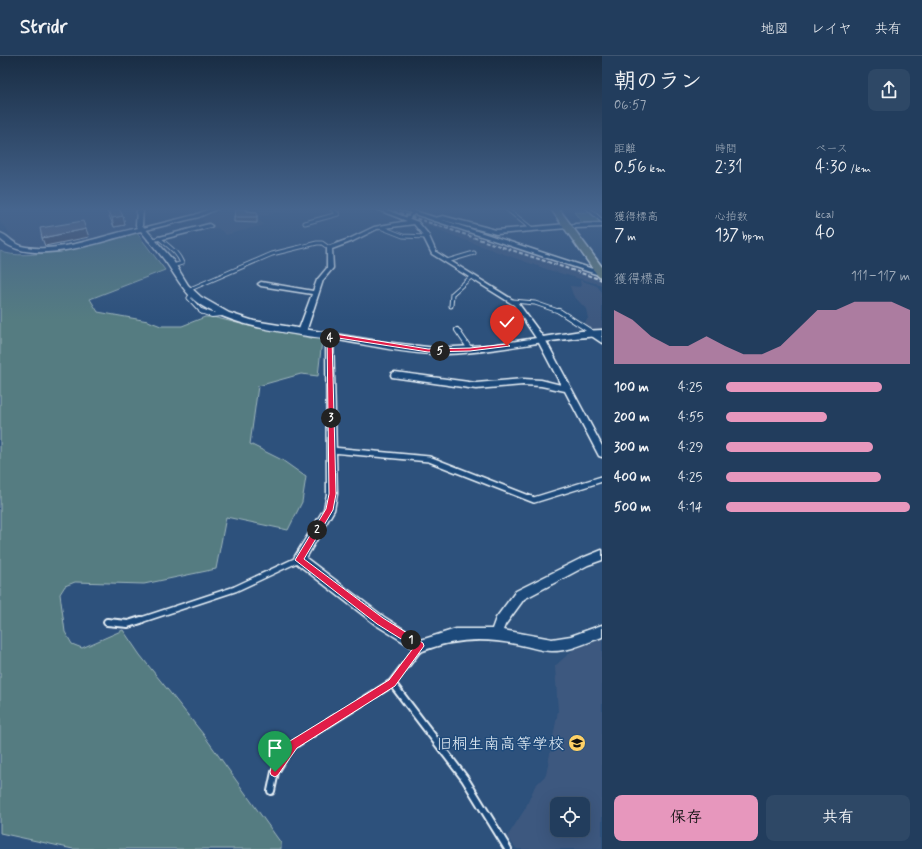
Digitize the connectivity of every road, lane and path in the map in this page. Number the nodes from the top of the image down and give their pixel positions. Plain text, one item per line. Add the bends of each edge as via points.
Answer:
1 (10, 246) edge
2 (63, 246) edge
3 (160, 246) edge
4 (168, 246) edge
5 (305, 246) edge
6 (326, 246) edge
7 (334, 246) edge
8 (431, 246) edge
9 (526, 246) edge
10 (585, 246) edge
11 (329, 248) junction
12 (474, 253) dead end
13 (447, 262) junction
14 (173, 266) junction
15 (601, 268) edge
16 (471, 277) junction
17 (261, 284) dead end
18 (190, 292) junction
19 (316, 293) junction
20 (513, 301) junction
21 (451, 306) dead end
22 (458, 330) dead end
23 (302, 332) junction
24 (597, 333) edge
25 (329, 335) junction
26 (542, 341) junction
27 (602, 341) edge
28 (470, 349) junction
29 (395, 375) dead end
30 (568, 389) junction
31 (332, 450) junction
32 (602, 454) edge
33 (602, 479) edge
34 (602, 556) edge
35 (299, 560) junction
36 (107, 622) dead end
37 (602, 631) edge
38 (496, 635) junction
39 (420, 646) junction
40 (392, 683) junction
41 (271, 792) dead end
42 (508, 849) edge

1 - 2 street via 19,250
3 - 14 street
4 - 14 lane via 175,250 182,263
5 - 18 lane via 276,253
6 - 11 lane
7 - 11 street
8 - 13 street via 433,251
9 - 15 street
10 - 15 highway
11 - 19 street via 330,268 320,280
12 - 13 lane
13 - 16 street
14 - 18 street
16 - 20 street
16 - 21 lane via 452,294
17 - 19 street
18 - 23 street via 222,314
19 - 23 street
20 - 24 lane via 532,301 546,305
20 - 26 street
22 - 28 lane
23 - 25 street
24 - 26 street
24 - 27 street
25 - 28 street via 417,349
25 - 31 street
26 - 28 street
26 - 30 street
29 - 30 street via 476,386 523,382
30 - 32 street
31 - 33 lane via 429,459 534,500
31 - 35 street via 331,505
34 - 38 street via 584,562 520,595 500,622
35 - 36 lane via 235,589 180,608 128,624
35 - 39 street via 380,621
37 - 38 street via 553,645
38 - 39 street via 452,634
39 - 40 lane
40 - 41 lane via 293,744 275,772
40 - 42 lane via 465,779

